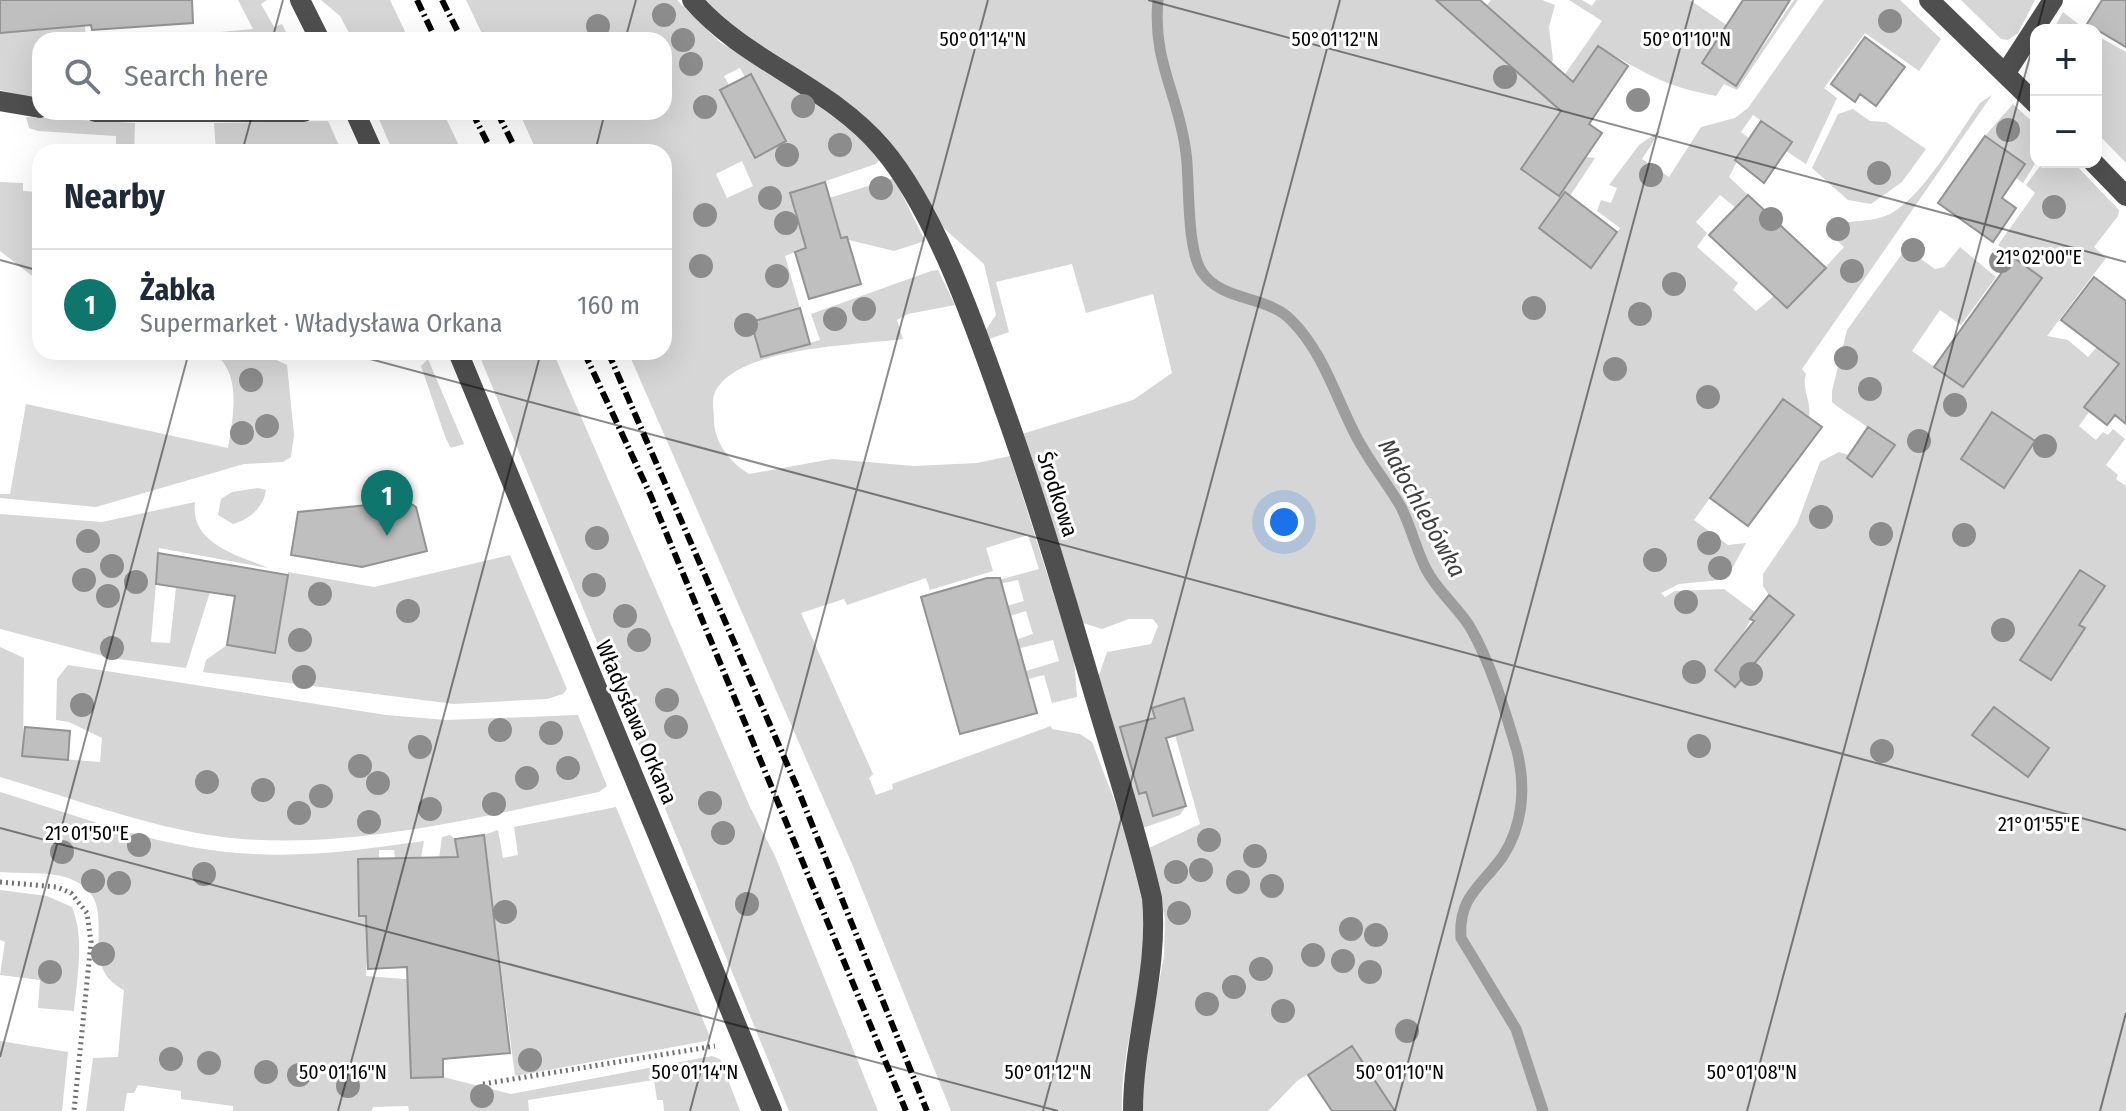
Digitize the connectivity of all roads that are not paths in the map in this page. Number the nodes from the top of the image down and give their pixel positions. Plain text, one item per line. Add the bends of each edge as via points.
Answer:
1 (300, 0) edge
2 (692, 0) edge
3 (1929, 0) edge
4 (2053, 0) edge
5 (316, 32) edge
6 (2005, 74) junction
7 (2030, 98) edge
8 (0, 101) edge
9 (32, 107) edge
10 (359, 120) edge
11 (369, 144) edge
12 (2099, 168) edge
13 (2126, 196) edge
14 (461, 360) edge
15 (772, 1111) edge
16 (1133, 1111) edge

1 - 5 street
2 - 16 street, Środkowa via 706,16 847,115 881,146 909,189 966,305 1037,502 1152,898 1154,956
3 - 6 street
4 - 6 street
6 - 7 street
8 - 9 street
10 - 11 street
12 - 13 street
14 - 15 street, Władysława Orkana

